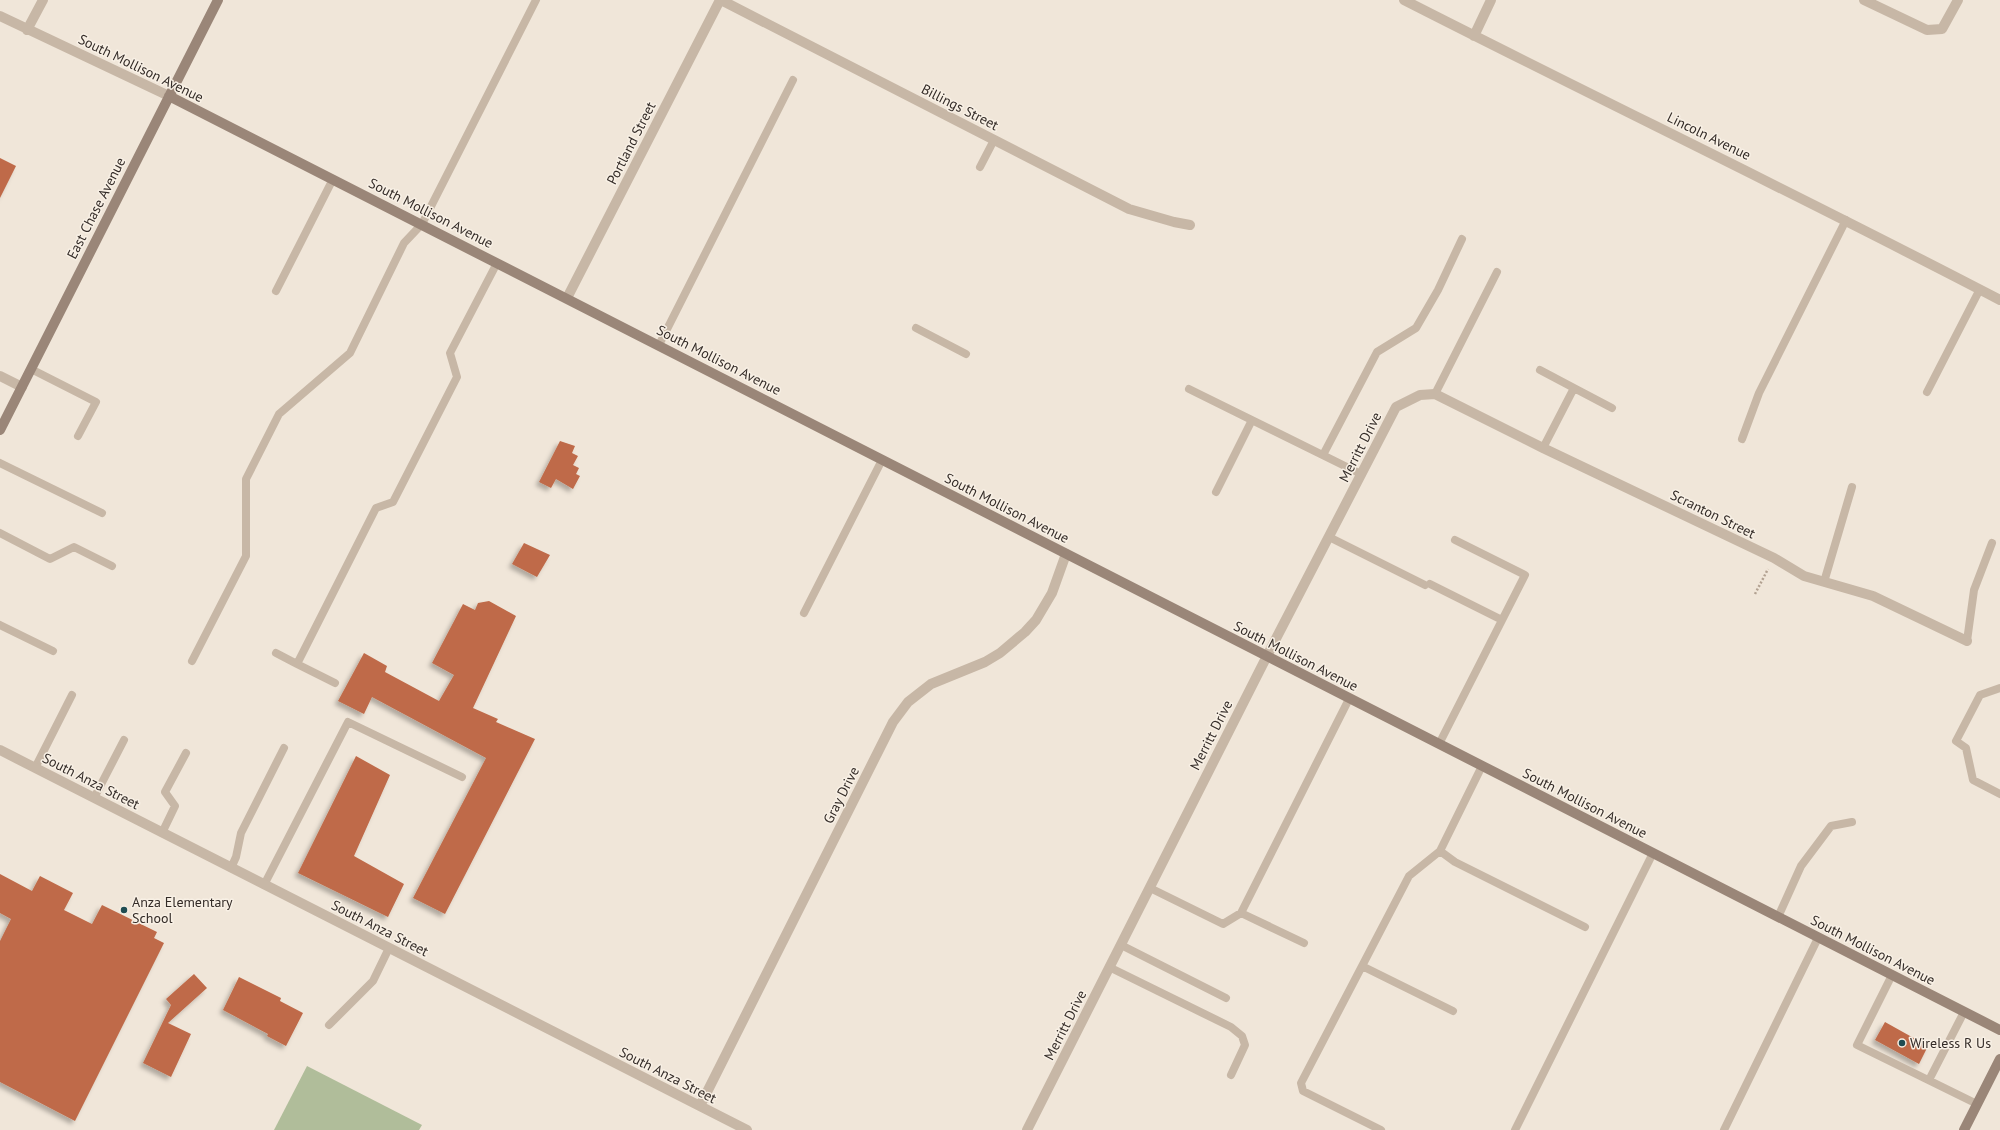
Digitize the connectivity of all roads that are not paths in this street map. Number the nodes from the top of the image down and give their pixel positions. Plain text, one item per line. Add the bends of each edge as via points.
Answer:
1 (43, 0) edge
2 (218, 0) edge
3 (536, 0) edge
4 (721, 0) edge
5 (1404, 0) edge
6 (1491, 0) edge
7 (1864, 0) edge
8 (1958, 0) edge
9 (0, 16) edge
10 (27, 30) junction
11 (1474, 36) junction
12 (793, 80) dead end
13 (169, 96) junction
14 (994, 140) junction
15 (980, 167) dead end
16 (333, 180) junction
17 (1846, 220) junction
18 (422, 224) junction
19 (1190, 225) dead end
20 (1462, 239) dead end
21 (497, 263) junction
22 (1497, 272) dead end
23 (1980, 290) junction
24 (276, 291) dead end
25 (567, 298) junction
26 (2000, 300) edge
27 (916, 328) dead end
28 (659, 345) junction
29 (966, 354) dead end
30 (31, 369) junction
31 (1540, 370) dead end
32 (0, 376) edge
33 (22, 387) junction
34 (1574, 388) junction
35 (1189, 389) dead end
36 (1927, 392) dead end
37 (1435, 394) junction
38 (1612, 408) dead end
39 (1252, 420) junction
40 (0, 430) edge
41 (78, 436) dead end
42 (1742, 439) dead end
43 (1543, 448) junction
44 (1323, 455) junction
45 (882, 460) junction
46 (0, 463) edge
47 (1361, 474) junction
48 (1852, 487) dead end
49 (1216, 492) dead end
50 (102, 513) dead end
51 (0, 534) edge
52 (1329, 537) junction
53 (1455, 540) dead end
54 (1992, 543) dead end
55 (1066, 554) junction
56 (112, 566) dead end
57 (1824, 582) junction
58 (804, 613) dead end
59 (1502, 620) junction
60 (0, 625) edge
61 (1967, 641) joint
62 (53, 651) dead end
63 (276, 653) dead end
64 (1266, 656) junction
65 (192, 661) dead end
66 (297, 664) junction
67 (335, 683) dead end
68 (2000, 688) edge
69 (72, 695) dead end
70 (1349, 699) junction
71 (124, 740) dead end
72 (1439, 744) junction
73 (284, 748) dead end
74 (0, 750) edge
75 (186, 753) dead end
76 (1482, 766) junction
77 (34, 768) junction
78 (462, 777) dead end
79 (2000, 794) edge
80 (94, 798) junction
81 (1852, 822) dead end
82 (162, 833) junction
83 (1440, 852) junction
84 (1653, 853) junction
85 (231, 868) junction
86 (264, 885) junction
87 (1150, 888) junction
88 (1241, 913) junction
89 (1778, 917) junction
90 (1585, 927) dead end
91 (1818, 938) junction
92 (1304, 943) dead end
93 (1121, 945) junction
94 (389, 948) junction
95 (1362, 966) junction
96 (1110, 967) junction
97 (1892, 975) junction
98 (1226, 998) dead end
99 (1453, 1011) dead end
100 (1964, 1012) junction
101 (328, 1025) dead end
102 (2000, 1030) edge
103 (2000, 1059) edge
104 (1231, 1075) dead end
105 (1929, 1080) junction
106 (1977, 1104) junction
107 (700, 1106) junction
108 (747, 1130) edge
109 (1027, 1130) edge
110 (1381, 1130) edge
111 (1515, 1130) edge
112 (1724, 1130) edge
113 (1964, 1130) edge

1 - 10 street
2 - 13 main road, East Chase Avenue
3 - 18 lane
4 - 14 street, Billings Street
4 - 25 street, Portland Street
5 - 11 street, Lincoln Avenue
6 - 11 street
7 - 8 street via 1927,30 1942,29
9 - 10 street, South Mollison Avenue
10 - 13 street, South Mollison Avenue
11 - 17 street, Lincoln Avenue
12 - 28 lane
13 - 16 main road, South Mollison Avenue
13 - 30 main road, East Chase Avenue
14 - 15 lane
14 - 19 street, Billings Street via 1129,209
16 - 18 main road, South Mollison Avenue
16 - 24 lane
17 - 23 street, Lincoln Avenue
17 - 42 lane via 1759,393
18 - 21 main road, South Mollison Avenue
18 - 65 lane via 404,242 350,353 279,414 246,479 246,556
20 - 44 lane via 1438,290 1416,328 1377,352
21 - 25 main road, South Mollison Avenue
21 - 66 lane via 450,353 457,376 393,502 376,508
22 - 37 lane
23 - 26 street, Lincoln Avenue
23 - 36 lane
25 - 28 main road, South Mollison Avenue
27 - 29 lane
28 - 45 main road, South Mollison Avenue
30 - 33 main road, East Chase Avenue
30 - 41 lane via 96,402
31 - 34 lane
32 - 33 street
33 - 40 main road, East Chase Avenue
34 - 38 lane
34 - 43 lane
35 - 39 lane
37 - 43 street, Scranton Street
37 - 47 street, Merritt Drive via 1420,395 1396,408
39 - 44 lane
39 - 49 lane
43 - 57 street, Scranton Street via 1774,558 1804,576
44 - 47 lane
45 - 55 main road, South Mollison Avenue
45 - 58 lane
46 - 50 lane
47 - 52 street, Merritt Drive
48 - 57 lane
51 - 56 lane via 50,559 74,548
52 - 59 lane
52 - 64 street, Merritt Drive
53 - 59 lane via 1525,575
54 - 61 lane via 1974,590
55 - 64 main road, South Mollison Avenue
55 - 107 street, Gray Drive via 1052,593 1026,632 985,662 931,684 908,702 893,722
57 - 61 street, Scranton Street via 1873,596
59 - 72 lane
60 - 62 lane
63 - 66 lane
64 - 70 main road, South Mollison Avenue
64 - 87 street, Merritt Drive
66 - 67 lane
68 - 79 lane via 1980,695 1956,741 1966,748 1972,780
69 - 77 lane
70 - 72 main road, South Mollison Avenue
70 - 88 lane
71 - 80 lane
72 - 76 main road, South Mollison Avenue
73 - 85 lane via 241,834
74 - 77 street, South Anza Street
75 - 82 lane via 166,792 176,806
76 - 83 lane
76 - 84 main road, South Mollison Avenue
77 - 80 street, South Anza Street
78 - 86 lane via 348,722
80 - 82 street, South Anza Street
81 - 89 lane via 1830,826 1801,866
82 - 85 street, South Anza Street
83 - 90 lane
83 - 95 lane via 1409,876
84 - 89 main road, South Mollison Avenue
84 - 111 lane
85 - 86 street, South Anza Street
86 - 94 street, South Anza Street
87 - 88 lane via 1223,924
87 - 93 street, Merritt Drive
88 - 92 lane
89 - 91 main road, South Mollison Avenue
91 - 97 main road, South Mollison Avenue
91 - 112 lane
93 - 96 street, Merritt Drive
93 - 98 lane
94 - 101 lane via 373,981
94 - 107 street, South Anza Street
95 - 99 lane
95 - 110 lane via 1301,1084 1303,1091
96 - 104 lane via 1231,1027 1242,1036 1245,1045
96 - 109 street, Merritt Drive
97 - 100 main road, South Mollison Avenue
97 - 105 lane via 1857,1045
100 - 102 main road, South Mollison Avenue
100 - 105 lane
103 - 106 main road
105 - 106 lane
106 - 113 main road
107 - 108 street, South Anza Street

